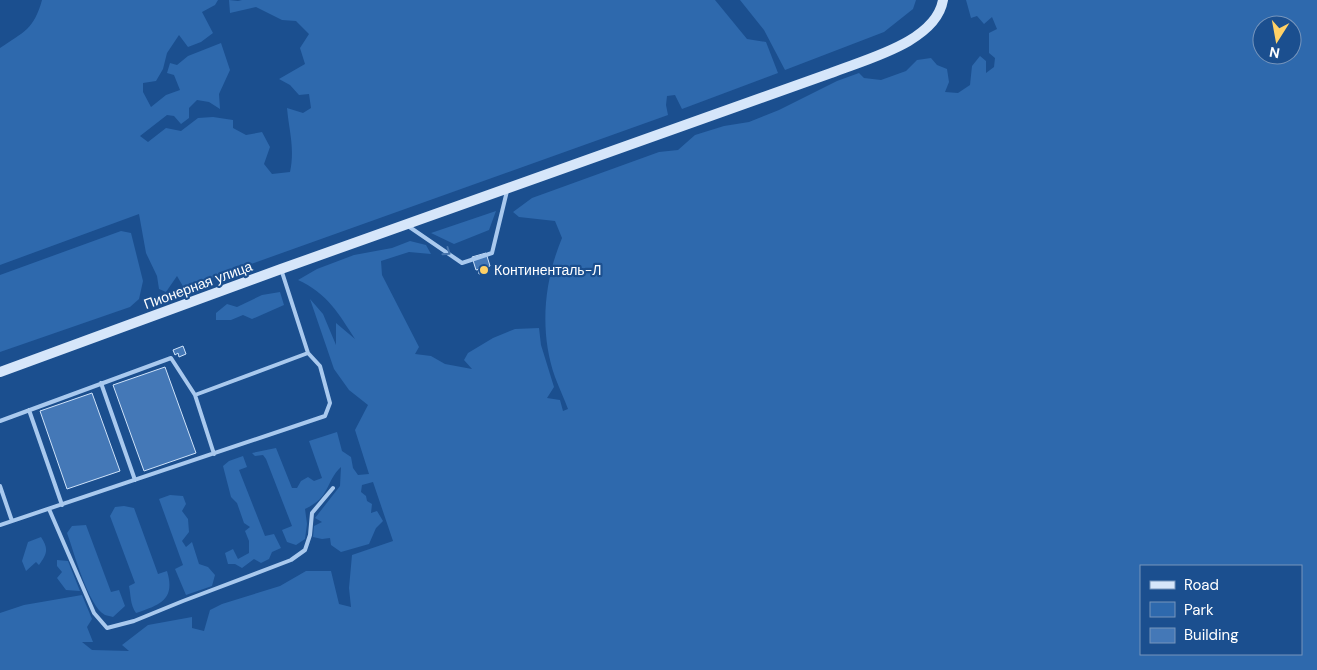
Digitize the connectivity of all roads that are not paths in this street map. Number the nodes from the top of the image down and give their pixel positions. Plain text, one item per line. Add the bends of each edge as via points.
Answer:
1 (943, 0) edge
2 (508, 188) junction
3 (406, 224) junction
4 (281, 269) junction
5 (308, 353) junction
6 (0, 372) edge
7 (101, 383) junction
8 (195, 394) junction
9 (29, 410) junction
10 (0, 421) edge
11 (214, 454) junction
12 (135, 480) junction
13 (0, 486) edge
14 (333, 488) dead end
15 (62, 504) junction
16 (49, 509) junction
17 (12, 521) junction
18 (0, 525) edge

1 - 2 main road, Пионерная улица via 931,26 908,43
2 - 3 main road, Пионерная улица
3 -> 2 lane via 462,263 492,253
3 - 4 main road, Пионерная улица
4 - 5 lane
4 - 6 main road, Пионерная улица
5 - 8 lane
5 - 11 lane via 320,366 328,394 330,403 325,416
7 - 8 lane via 171,358
7 - 9 lane
7 - 12 lane
8 - 11 lane
9 - 10 lane
9 - 15 lane
11 - 12 lane
12 - 15 lane
13 - 17 lane
14 - 16 lane via 312,513 305,550 291,560 134,622 107,628 94,613
15 - 16 lane
16 - 17 lane
17 - 18 lane

